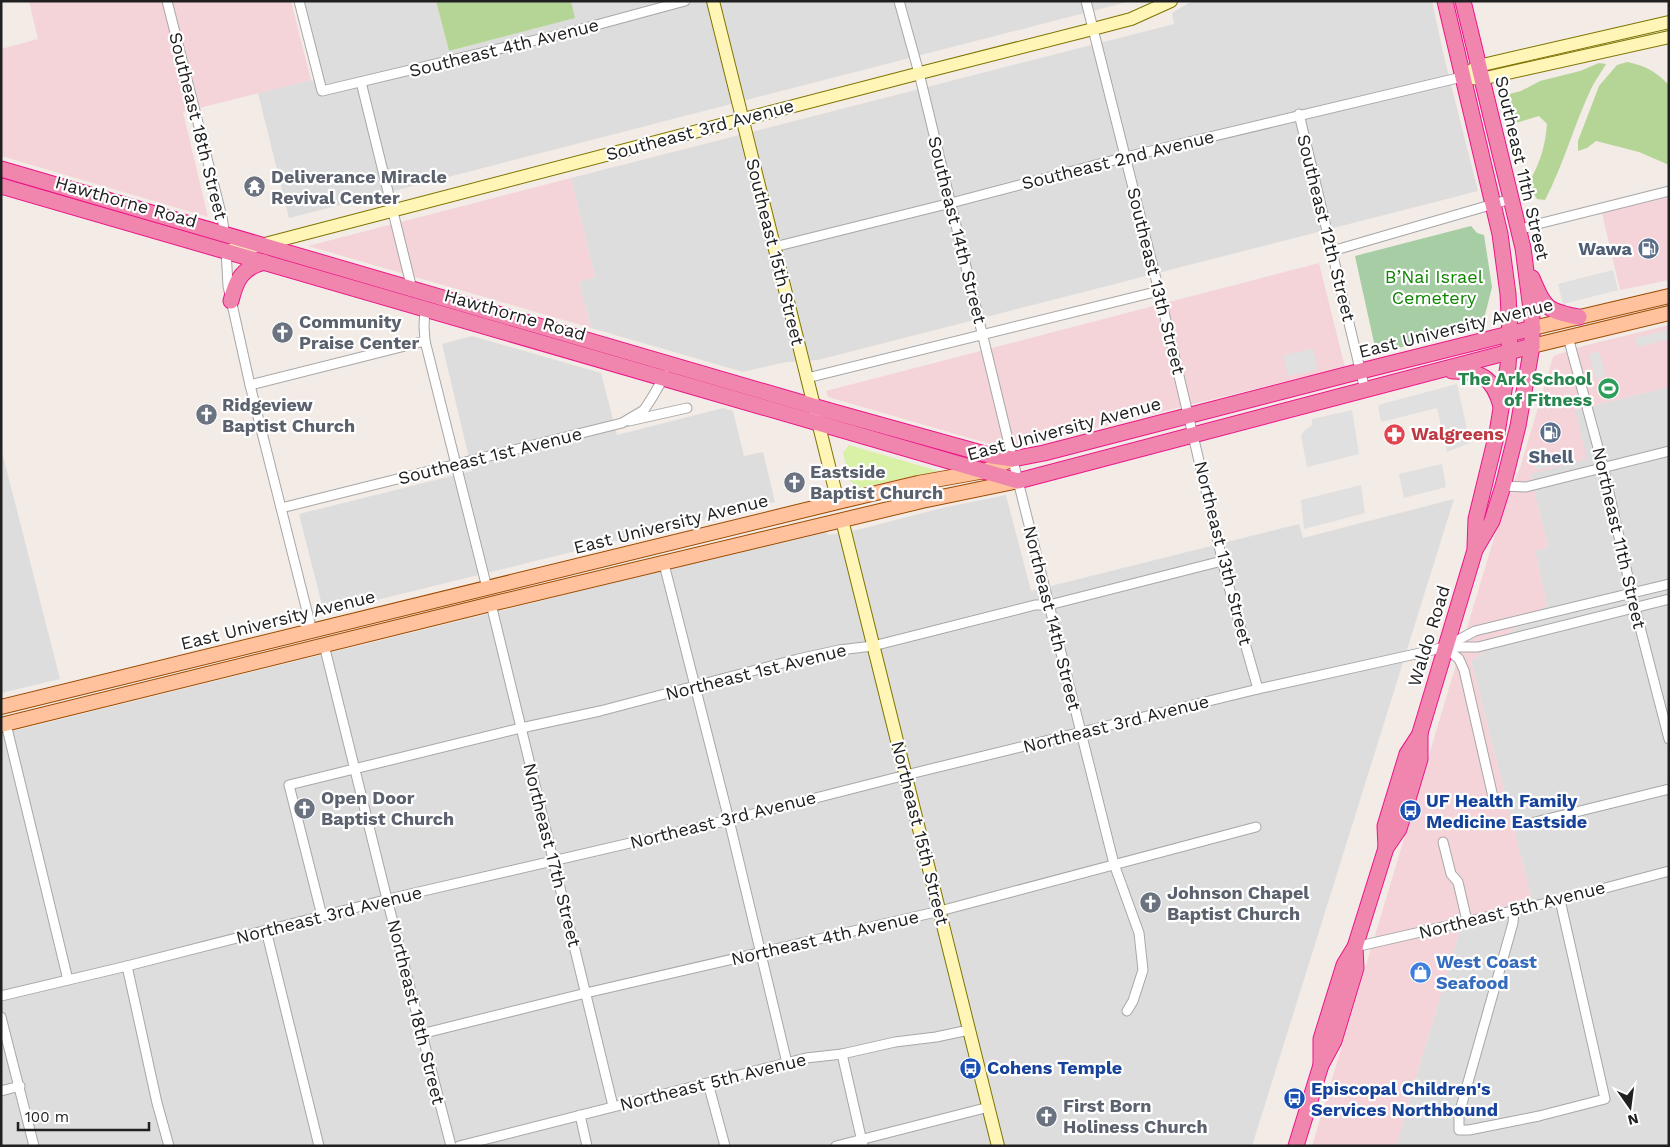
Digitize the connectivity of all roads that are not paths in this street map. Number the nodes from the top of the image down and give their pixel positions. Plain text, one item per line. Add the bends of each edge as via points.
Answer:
1 (167, 1) edge
2 (299, 1) edge
3 (685, 1) edge
4 (713, 1) edge
5 (899, 1) edge
6 (1086, 1) edge
7 (1171, 1) edge
8 (1445, 1) edge
9 (1463, 1) edge
10 (1669, 22) edge
11 (1093, 29) junction
12 (1669, 37) edge
13 (919, 73) junction
14 (1480, 73) junction
15 (1462, 77) junction
16 (362, 82) junction
17 (1299, 114) junction
18 (742, 119) junction
19 (1126, 157) junction
20 (1, 169) edge
21 (1, 186) edge
22 (1669, 191) edge
23 (1511, 199) junction
24 (951, 203) junction
25 (1494, 204) junction
26 (393, 210) junction
27 (1519, 231) junction
28 (225, 235) junction
29 (261, 245) junction
30 (774, 247) junction
31 (226, 251) junction
32 (1332, 251) junction
33 (264, 262) junction
34 (1526, 263) junction
35 (412, 289) junction
36 (1159, 291) junction
37 (1669, 296) edge
38 (231, 301) junction
39 (425, 309) junction
40 (1669, 313) edge
41 (1579, 317) junction
42 (1533, 328) junction
43 (1510, 334) junction
44 (983, 335) junction
45 (1568, 337) junction
46 (425, 341) junction
47 (1532, 346) junction
48 (1510, 352) junction
49 (668, 364) junction
50 (1438, 370) junction
51 (1361, 371) junction
52 (807, 378) junction
53 (663, 379) junction
54 (250, 385) junction
55 (1365, 390) junction
56 (814, 406) junction
57 (1501, 407) junction
58 (687, 408) dead end
59 (1188, 416) junction
60 (622, 423) junction
61 (818, 423) junction
62 (1193, 436) junction
63 (1669, 451) edge
64 (1013, 458) junction
65 (456, 464) junction
66 (1603, 466) junction
67 (985, 471) junction
68 (1018, 481) junction
69 (1503, 486) junction
70 (838, 502) junction
71 (282, 508) junction
72 (842, 520) junction
73 (660, 546) junction
74 (1475, 550) junction
75 (1222, 561) junction
76 (664, 564) junction
77 (1669, 584) edge
78 (487, 588) junction
79 (1632, 593) junction
80 (1669, 599) edge
81 (491, 604) junction
82 (1048, 605) junction
83 (1635, 608) junction
84 (1536, 616) junction
85 (312, 631) junction
86 (1540, 632) junction
87 (324, 645) junction
88 (873, 646) junction
89 (1445, 647) junction
90 (145, 672) junction
91 (695, 686) junction
92 (150, 688) junction
93 (1258, 689) junction
94 (1, 708) edge
95 (4, 724) edge
96 (521, 728) junction
97 (1081, 733) junction
98 (1669, 739) edge
99 (354, 768) junction
100 (906, 775) junction
101 (1669, 789) edge
102 (1493, 797) dead end
103 (729, 820) junction
104 (1531, 823) dead end
105 (1256, 827) dead end
106 (1443, 842) dead end
107 (554, 861) junction
108 (1114, 864) junction
109 (1669, 871) edge
110 (387, 900) junction
111 (1560, 900) junction
112 (1514, 910) junction
113 (940, 911) junction
114 (322, 916) junction
115 (1467, 921) junction
116 (266, 930) junction
117 (1355, 947) junction
118 (761, 953) junction
119 (127, 966) junction
120 (68, 980) junction
121 (586, 993) junction
122 (1, 996) edge
123 (1127, 1011) dead end
124 (1, 1017) edge
125 (969, 1030) junction
126 (421, 1034) junction
127 (842, 1054) junction
128 (787, 1063) junction
129 (708, 1083) junction
130 (20, 1086) junction
131 (1, 1091) edge
132 (613, 1106) junction
133 (989, 1107) junction
134 (580, 1115) junction
135 (862, 1143) edge
136 (34, 1146) edge
137 (169, 1146) edge
138 (319, 1146) edge
139 (451, 1146) edge
140 (459, 1146) edge
141 (587, 1146) edge
142 (724, 1146) edge
143 (836, 1146) edge
144 (998, 1146) edge
145 (1296, 1146) edge

1 - 28 street, Southeast 18th Street
2 - 16 street, Southeast 4th Avenue via 322,91
3 - 16 street, Southeast 4th Avenue via 574,32
4 - 18 street, Southeast 15th Street
5 - 13 street, Southeast 14th Street
6 - 11 street, Southeast 13th Street
7 - 11 street, Southeast 3rd Avenue via 1131,19
8 - 15 highway, Southeast 11th Street
9 - 14 highway, Southeast 11th Street
10 - 14 street, Southeast 2nd Avenue
11 - 13 street, Southeast 3rd Avenue
11 - 19 street, Southeast 13th Street
12 - 14 street, Southeast 2nd Avenue
13 - 18 street, Southeast 3rd Avenue
13 - 24 street, Southeast 14th Street
14 - 15 street, Southeast 2nd Avenue
14 - 23 highway, Southeast 11th Street
15 - 17 street, Southeast 2nd Avenue
15 - 25 highway, Southeast 11th Street
16 - 26 street
17 - 19 street, Southeast 2nd Avenue
17 - 32 street, Southeast 12th Street
18 - 26 street, Southeast 3rd Avenue
18 - 30 street, Southeast 15th Street
19 - 24 street, Southeast 2nd Avenue
19 - 36 street, Southeast 13th Street
20 - 28 highway, Hawthorne Road
21 - 31 highway, Hawthorne Road
22 - 27 street
23 - 25 street
23 - 27 highway, Southeast 11th Street
24 - 30 street, Southeast 2nd Avenue
24 - 44 street, Southeast 14th Street
25 - 32 street
25 - 43 highway, Southeast 11th Street via 1504,263
26 - 29 street, Southeast 3rd Avenue
26 - 35 street
27 - 34 highway, Southeast 11th Street
28 - 29 highway, Hawthorne Road
28 - 31 street, Southeast 18th Street
29 - 31 street, Southeast 3rd Avenue
29 - 35 highway, Hawthorne Road
30 - 52 street, Southeast 15th Street
31 - 33 highway, Hawthorne Road
31 - 38 street, Southeast 18th Street
32 - 51 street, Southeast 12th Street
33 - 38 highway via 249,267 241,276
33 - 39 highway, Hawthorne Road
34 - 41 highway via 1545,304 1555,312
34 - 42 highway, Southeast 11th Street
35 - 49 highway, Hawthorne Road
36 - 44 street
36 - 59 street, Southeast 13th Street
37 - 41 main road, East University Avenue
38 - 54 street, Southeast 18th Street
39 - 46 street
39 - 53 highway, Hawthorne Road
40 - 45 main road, East University Avenue
41 - 42 main road, East University Avenue
42 - 43 highway, East University Avenue
42 - 47 highway, Southeast 11th Street
43 - 48 highway, Waldo Road
43 - 51 highway, East University Avenue
44 - 52 street
44 - 64 street, Southeast 14th Street
45 - 47 main road, East University Avenue
45 - 66 street, Northeast 11th Street
46 - 54 street
46 - 65 street
47 - 48 highway, East University Avenue
47 - 69 highway, Waldo Road via 1518,426
48 - 50 highway, East University Avenue
48 - 57 highway, Waldo Road
49 - 53 street, Southeast 1st Avenue
49 - 56 highway, Hawthorne Road
50 - 55 highway, East University Avenue
50 - 57 highway via 1466,371 1485,378 1497,391
51 - 55 street, Southeast 12th Street
51 - 59 highway, East University Avenue
52 - 56 street, Southeast 15th Street
53 - 60 street, Southeast 1st Avenue via 644,410
53 - 61 highway, Hawthorne Road
54 - 71 street, Southeast 18th Street
55 - 62 highway, East University Avenue
56 - 61 street, Southeast 15th Street
56 - 64 highway, Hawthorne Road via 969,450
57 - 74 highway, Waldo Road via 1476,519
58 - 60 street
59 - 62 street, Northeast 13th Street
59 - 64 highway, East University Avenue
60 - 65 street, Southeast 1st Avenue
61 - 67 highway, Hawthorne Road
61 - 70 street, Southeast 15th Street
62 - 68 highway, East University Avenue
62 - 75 street, Northeast 13th Street
63 - 66 street
64 - 67 main road, East University Avenue
64 - 68 street, Northeast 14th Street
65 - 71 street, Southeast 1st Avenue
65 - 78 street
66 - 69 street via 1526,487
66 - 79 street, Northeast 11th Street
67 - 68 highway, Hawthorne Road
67 - 70 main road, East University Avenue
68 - 72 main road, East University Avenue
68 - 82 street, Northeast 14th Street
69 - 74 highway, Waldo Road via 1492,521
70 - 72 main road
70 - 73 main road, East University Avenue
71 - 85 street, Southeast 18th Street
72 - 76 main road, East University Avenue
72 - 88 street, Northeast 15th Street
73 - 76 main road
73 - 78 main road, East University Avenue
74 - 89 highway, Waldo Road
75 - 82 street, Northeast 1st Avenue
75 - 93 street, Northeast 13th Street
76 - 81 main road, East University Avenue
76 - 91 street
77 - 79 street, Northeast 3rd Avenue
78 - 81 main road
78 - 85 main road, East University Avenue
79 - 83 street, Northeast 11th Street
79 - 84 street, Northeast 3rd Avenue
80 - 83 street, Northeast 3rd Avenue
81 - 87 main road, East University Avenue
81 - 96 street, Northeast 17th Street
82 - 88 street, Northeast 1st Avenue via 1035,605
82 - 97 street, Northeast 14th Street
83 - 86 street, Northeast 3rd Avenue
83 - 98 street, Northeast 11th Street
84 - 86 street
84 - 89 street, Northeast 3rd Avenue via 1475,631
85 - 87 main road
85 - 90 main road, East University Avenue
86 - 89 street, Northeast 3rd Avenue via 1478,647
87 - 92 main road, East University Avenue
87 - 99 street, Northeast 18th Street
88 - 91 street, Northeast 1st Avenue via 798,659
88 - 100 street, Northeast 15th Street
89 - 93 street, Northeast 3rd Avenue
89 - 102 street via 1459,659 1464,670
89 - 117 highway, Waldo Road via 1420,733 1407,754 1385,826 1386,848
90 - 92 main road
90 - 94 main road, East University Avenue
91 - 96 street, Northeast 1st Avenue
91 - 103 street
92 - 95 main road, East University Avenue
93 - 97 street, Northeast 3rd Avenue
94 - 95 main road
95 - 120 street
96 - 99 street, Northeast 1st Avenue
96 - 107 street, Northeast 17th Street
97 - 100 street, Northeast 3rd Avenue
97 - 108 street, Northeast 14th Street
99 - 110 street, Northeast 18th Street
99 - 114 street, Northeast 1st Avenue via 289,785
100 - 103 street, Northeast 3rd Avenue
100 - 113 street, Northeast 15th Street
101 - 104 street
103 - 107 street, Northeast 3rd Avenue
103 - 118 street
105 - 108 street, Northeast 4th Avenue
106 - 115 street via 1451,874 1458,882
107 - 110 street, Northeast 3rd Avenue
107 - 121 street, Northeast 17th Street
108 - 113 street, Northeast 4th Avenue
108 - 123 street via 1139,933 1143,970
109 - 111 street, Northeast 5th Avenue
110 - 114 street, Northeast 3rd Avenue
110 - 126 street, Northeast 18th Street
111 - 112 street, Northeast 5th Avenue
111 - 112 street via 1605,1099 1539,1116 1459,1130 1459,1114 1513,924
112 - 115 street, Northeast 5th Avenue
113 - 118 street, Northeast 4th Avenue
113 - 125 street, Northeast 15th Street
114 - 116 street, Northeast 3rd Avenue
115 - 117 street, Northeast 5th Avenue
116 - 119 street, Northeast 3rd Avenue
116 - 138 street
117 - 145 highway, Waldo Road via 1354,977 1334,1042 1320,1065
118 - 121 street, Northeast 4th Avenue
118 - 128 street
119 - 120 street, Northeast 3rd Avenue
119 - 137 street
120 - 122 street, Northeast 3rd Avenue
121 - 126 street, Northeast 4th Avenue
121 - 132 street, Northeast 17th Street
124 - 130 street
125 - 127 street, Northeast 5th Avenue
125 - 133 street, Northeast 15th Street
126 - 139 street, Northeast 18th Street
127 - 128 street, Northeast 5th Avenue
127 - 135 street
128 - 129 street, Northeast 5th Avenue
129 - 132 street, Northeast 5th Avenue
129 - 142 street
130 - 131 street
130 - 136 street
132 - 134 street, Northeast 5th Avenue
133 - 135 street
133 - 144 street, Northeast 15th Street
134 - 140 street, Northeast 5th Avenue
134 - 141 street
135 - 143 street

